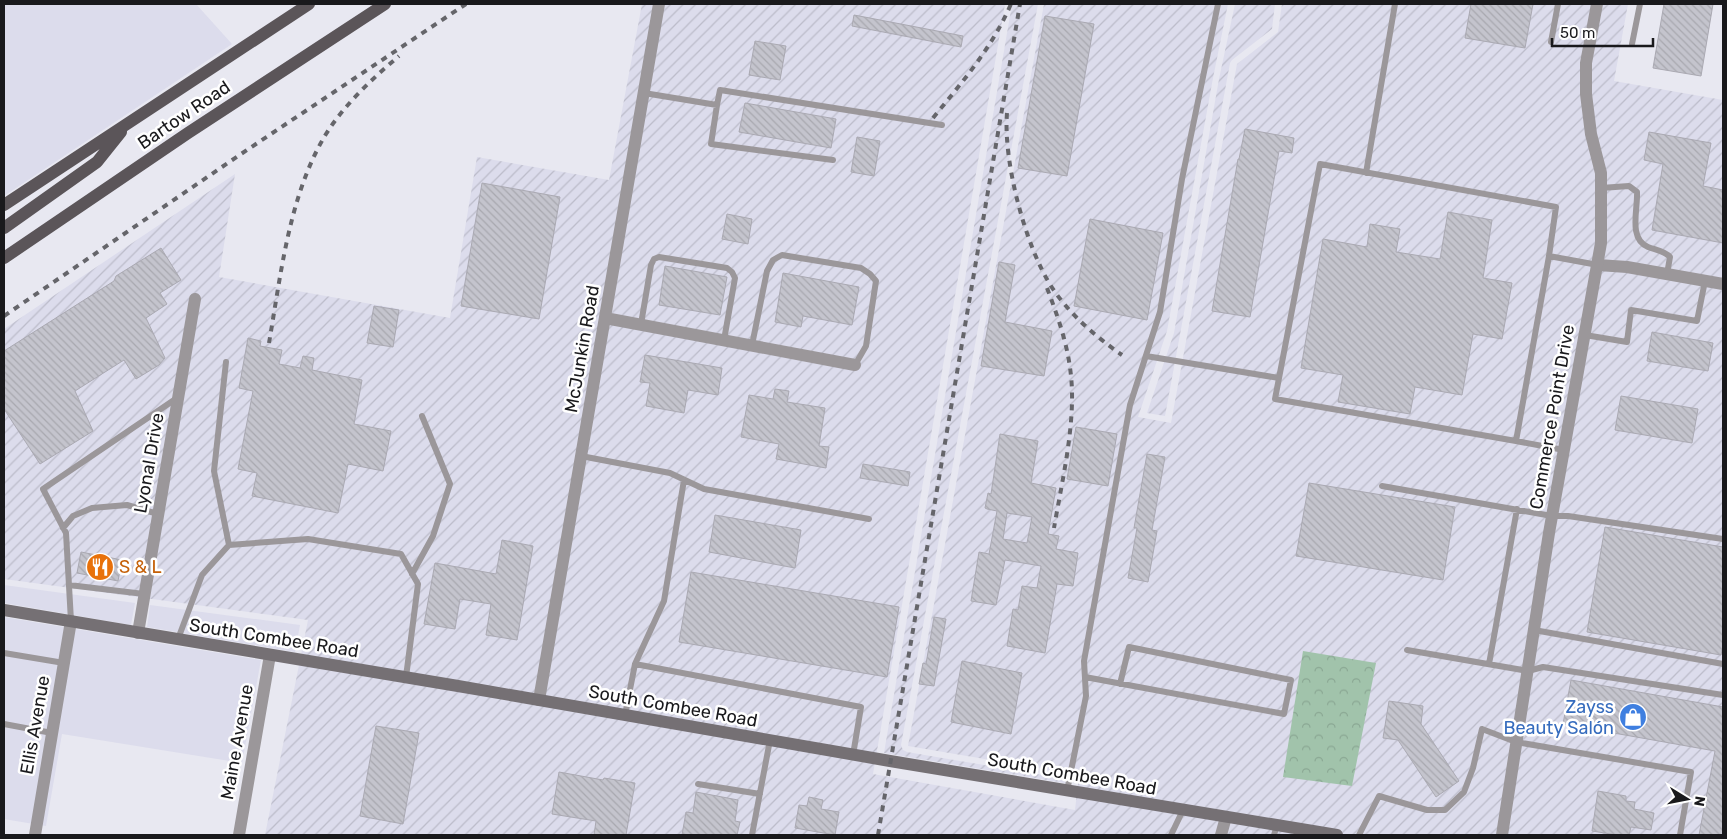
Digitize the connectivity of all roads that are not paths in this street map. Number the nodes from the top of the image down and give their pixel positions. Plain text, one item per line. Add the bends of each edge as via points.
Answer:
1 (308, 4) edge
2 (385, 4) edge
3 (659, 4) edge
4 (1218, 4) edge
5 (1395, 4) edge
6 (1558, 4) edge
7 (1597, 4) edge
8 (1640, 4) edge
9 (1551, 42) dead end
10 (1632, 44) dead end
11 (644, 93) junction
12 (717, 106) junction
13 (129, 122) junction
14 (942, 125) dead end
15 (833, 160) dead end
16 (1366, 172) junction
17 (1601, 188) junction
18 (4, 206) edge
19 (4, 228) edge
20 (1549, 256) junction
21 (4, 258) edge
22 (1598, 265) junction
23 (1667, 274) junction
24 (1705, 281) junction
25 (1723, 284) edge
26 (195, 299) dead end
27 (605, 318) junction
28 (640, 324) junction
29 (1585, 335) junction
30 (724, 340) junction
31 (752, 345) junction
32 (1146, 356) junction
33 (226, 362) dead end
34 (855, 365) joint
35 (1279, 378) junction
36 (178, 397) junction
37 (422, 416) dead end
38 (1516, 441) junction
39 (1564, 450) junction
40 (581, 456) junction
41 (684, 480) junction
42 (1382, 486) dead end
43 (1517, 510) junction
44 (158, 514) junction
45 (1552, 516) junction
46 (869, 519) dead end
47 (63, 528) junction
48 (1723, 539) edge
49 (229, 545) junction
50 (412, 574) junction
51 (69, 585) junction
52 (144, 594) junction
53 (4, 610) edge
54 (71, 621) junction
55 (1534, 630) junction
56 (138, 633) junction
57 (178, 640) junction
58 (1407, 650) dead end
59 (4, 652) edge
60 (270, 655) junction
61 (64, 663) junction
62 (635, 664) junction
63 (1488, 664) junction
64 (1723, 664) edge
65 (1528, 671) junction
66 (406, 677) junction
67 (1085, 677) junction
68 (1120, 684) junction
69 (1723, 695) edge
70 (539, 700) junction
71 (625, 715) junction
72 (4, 724) edge
73 (52, 733) junction
74 (770, 740) junction
75 (1516, 742) junction
76 (853, 755) junction
77 (698, 784) dead end
78 (1067, 791) junction
79 (760, 794) junction
80 (1183, 810) junction
81 (1226, 817) junction
82 (1276, 830) edge
83 (35, 835) edge
84 (239, 835) edge
85 (752, 835) edge
86 (1171, 835) edge
87 (1221, 835) edge
88 (1337, 835) edge
89 (1359, 835) edge
90 (1502, 835) edge
91 (1680, 835) edge

1 - 13 main road, Bartow Road
2 - 21 main road, Bartow Road
3 - 11 street, McJunkin Road
4 - 32 lane via 1182,179 1160,312
5 - 16 lane
6 - 9 lane
7 - 17 street, Commerce Point Drive via 1586,63 1586,94
8 - 10 lane
11 - 12 lane
11 - 27 street, McJunkin Road
12 - 14 lane via 720,90
12 - 15 lane via 711,144
13 - 18 main road, Bartow Road
13 - 19 main road via 97,162
16 - 20 lane via 1556,207
16 - 35 lane via 1320,164
17 - 22 street, Commerce Point Drive
17 - 23 lane via 1629,186 1637,192 1638,239 1670,257
20 - 22 lane
20 - 38 lane
22 - 23 street
22 - 29 street, Commerce Point Drive
23 - 24 street
24 - 25 street
24 - 29 lane via 1697,321 1632,310 1627,342
26 - 36 street, Lyonal Drive
27 - 28 street
27 - 40 street, McJunkin Road
28 - 30 street
28 - 30 lane via 654,259 659,257 727,268 734,278
29 - 39 street, Commerce Point Drive
30 - 31 street
31 - 34 street
31 - 34 lane via 767,270 773,260 782,255 861,268 876,281 866,346
32 - 35 lane
32 - 67 lane via 1130,405 1084,661
33 - 49 lane via 214,471
35 - 38 lane via 1275,399
36 - 44 street, Lyonal Drive
36 - 47 lane via 43,489
37 - 50 lane via 450,484 434,536
38 - 39 lane
39 - 45 street, Commerce Point Drive
40 - 41 lane via 670,473
40 - 70 street, McJunkin Road
41 - 46 lane via 704,489
41 - 62 lane via 664,602
42 - 43 lane
43 - 45 lane
43 - 63 lane
44 - 47 lane via 127,505 92,508 73,516
44 - 52 street, Lyonal Drive
45 - 48 lane
45 - 55 street, Commerce Point Drive
47 - 51 lane
49 - 50 lane via 308,539 402,554
49 - 57 lane via 202,575
50 - 66 lane via 418,584
51 - 52 lane
51 - 54 lane
52 - 56 street, Lyonal Drive
53 - 54 main road, South Combee Road
54 - 56 main road, South Combee Road
54 - 61 street, Ellis Avenue
55 - 64 lane
55 - 65 street, Commerce Point Drive
56 - 57 main road, South Combee Road
57 - 60 main road, South Combee Road
58 - 63 lane
59 - 61 lane
60 - 66 main road, South Combee Road
60 - 84 street, Maine Avenue
61 - 73 street, Ellis Avenue
62 - 71 lane
62 - 76 lane via 861,707
63 - 65 lane
65 - 69 lane via 1543,667
65 - 75 street, Commerce Point Drive
66 - 70 main road, South Combee Road
67 - 68 lane
67 - 78 lane via 1086,696
68 - 68 lane via 1284,714 1291,680 1129,647
70 - 71 main road, South Combee Road
71 - 74 main road, South Combee Road
72 - 73 lane
73 - 83 street, Ellis Avenue
74 - 76 main road, South Combee Road
74 - 79 lane
75 - 89 lane via 1482,729 1464,792 1445,810 1427,810 1380,796
75 - 90 street, Commerce Point Drive
75 - 91 lane via 1691,772
76 - 78 main road, South Combee Road
77 - 79 lane
78 - 80 main road, South Combee Road
79 - 85 lane
80 - 81 main road, South Combee Road
80 - 86 lane
81 - 82 main road, South Combee Road
81 - 87 street
82 - 88 main road, South Combee Road

